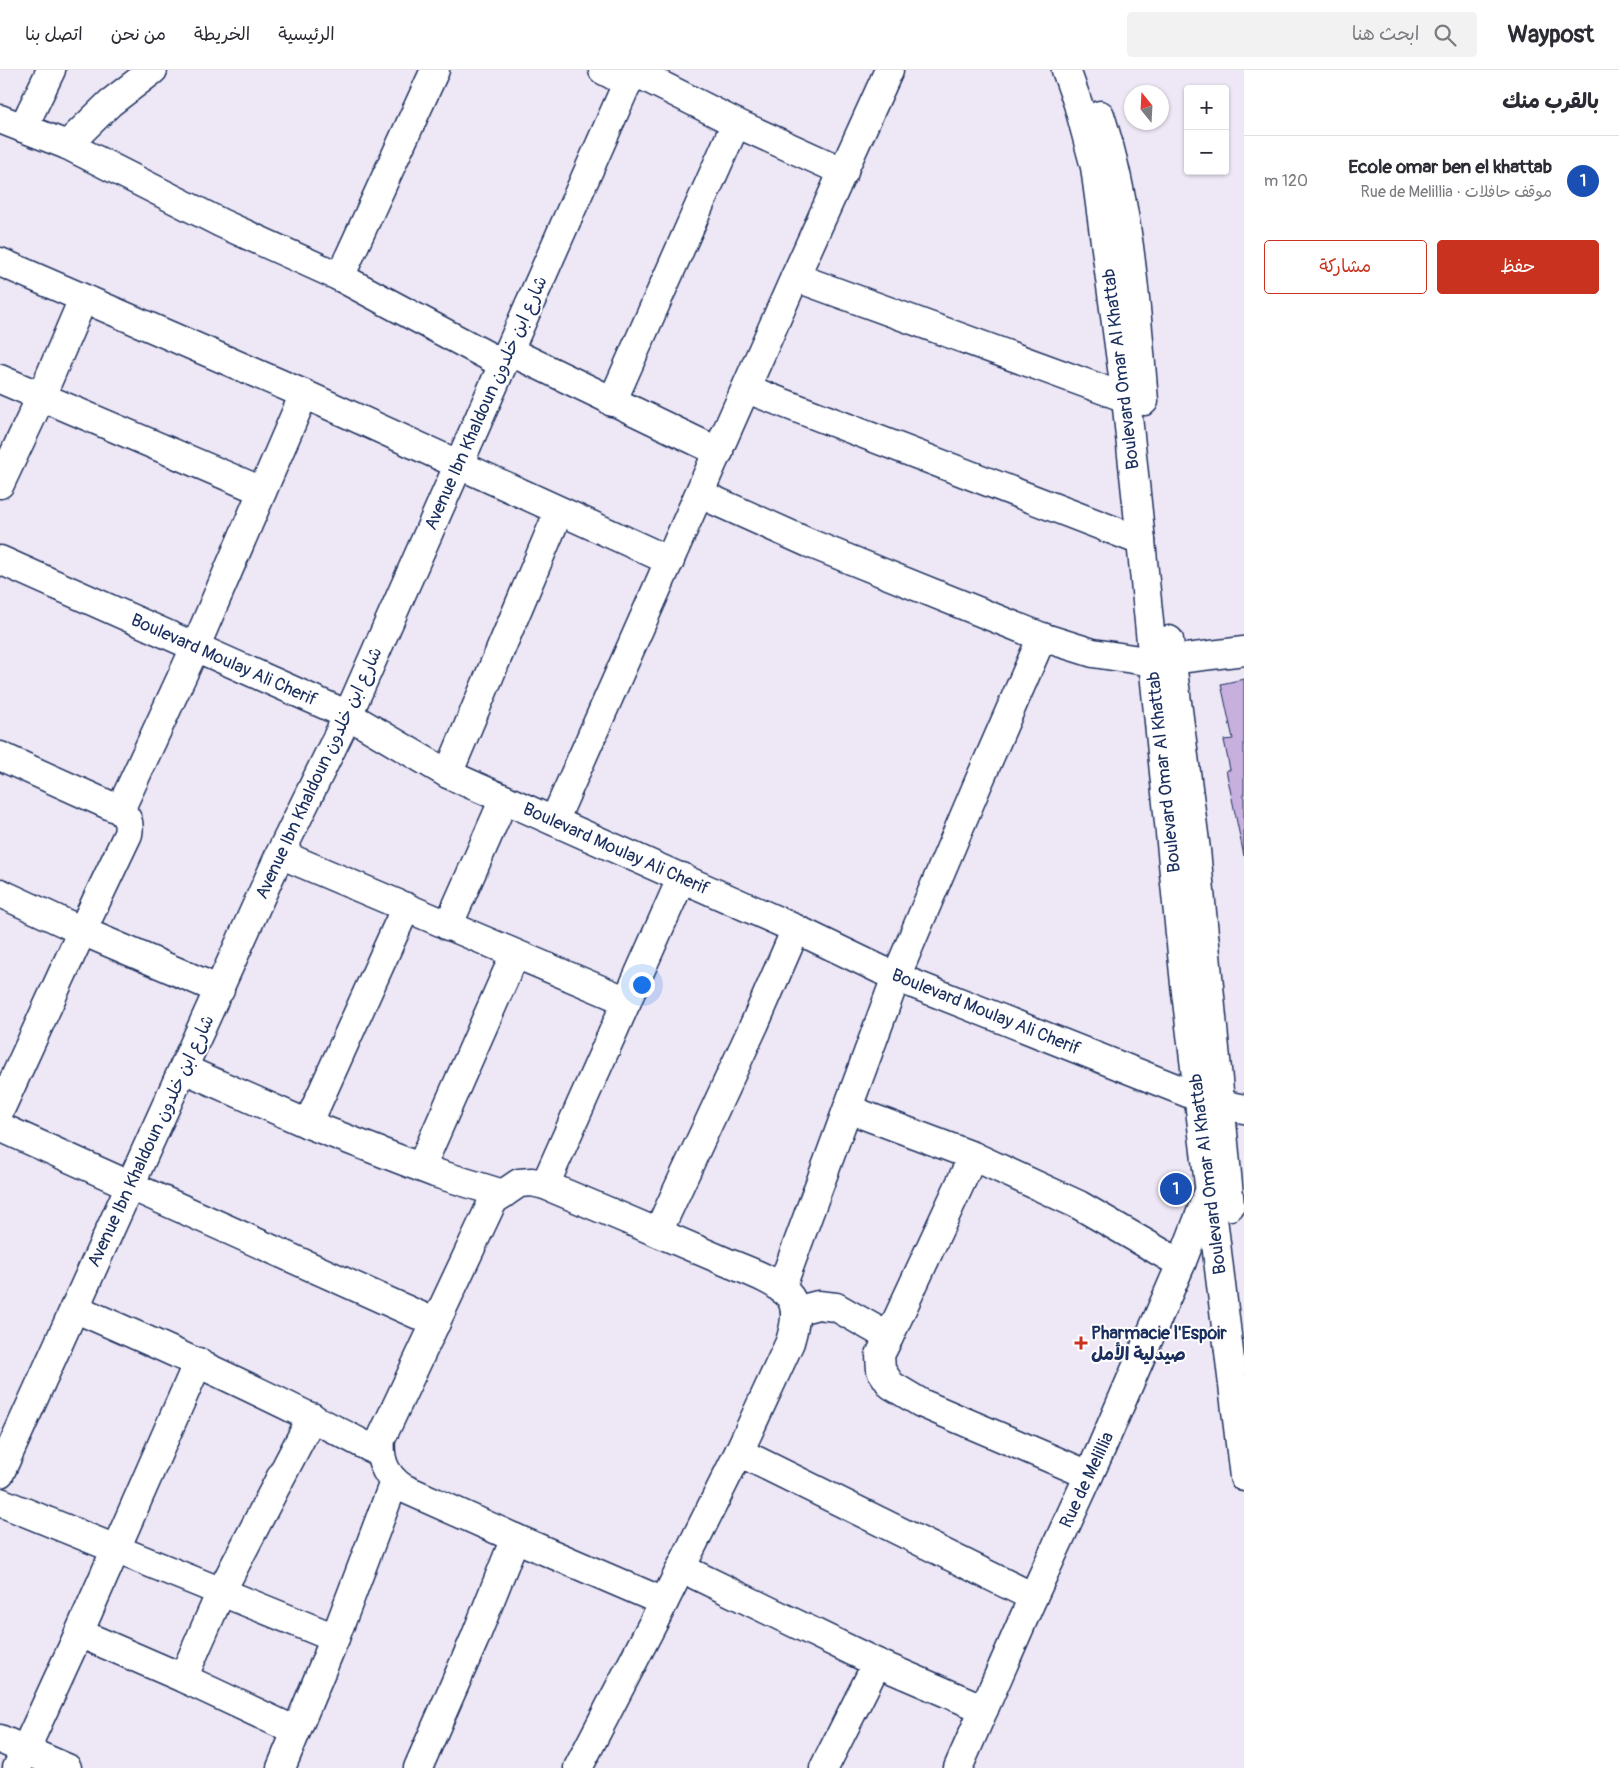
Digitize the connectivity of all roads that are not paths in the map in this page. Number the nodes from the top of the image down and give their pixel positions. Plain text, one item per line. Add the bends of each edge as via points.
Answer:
1 (51, 70) edge
2 (153, 70) edge
3 (435, 70) edge
4 (602, 70) edge
5 (889, 70) edge
6 (1066, 70) edge
7 (1086, 70) edge
8 (632, 75) edge
9 (11, 123) edge
10 (736, 123) junction
11 (67, 145) junction
12 (844, 172) junction
13 (0, 262) edge
14 (340, 277) junction
15 (795, 277) junction
16 (84, 299) junction
17 (506, 357) junction
18 (0, 379) edge
19 (747, 389) junction
20 (304, 394) junction
21 (41, 397) junction
22 (1126, 398) junction
23 (612, 402) junction
24 (719, 452) junction
25 (458, 466) junction
26 (0, 484) edge
27 (262, 491) junction
28 (700, 494) junction
29 (559, 511) junction
30 (1141, 541) junction
31 (0, 560) edge
32 (670, 561) junction
33 (1042, 637) junction
34 (195, 648) junction
35 (1244, 651) edge
36 (1162, 661) junction
37 (348, 715) junction
38 (0, 756) edge
39 (448, 774) junction
40 (504, 799) junction
41 (120, 810) junction
42 (554, 822) junction
43 (280, 854) junction
44 (682, 877) junction
45 (0, 893) edge
46 (406, 907) junction
47 (448, 926) junction
48 (796, 929) junction
49 (82, 931) junction
50 (515, 954) junction
51 (896, 977) junction
52 (220, 990) junction
53 (627, 1001) junction
54 (184, 1069) junction
55 (1221, 1104) edge
56 (848, 1109) junction
57 (0, 1110) edge
58 (308, 1124) junction
59 (0, 1126) edge
60 (973, 1156) junction
61 (421, 1167) junction
62 (545, 1185) junction
63 (131, 1186) junction
64 (1210, 1190) junction
65 (503, 1194) junction
66 (658, 1232) junction
67 (1181, 1264) junction
68 (788, 1300) junction
69 (74, 1308) junction
70 (436, 1322) junction
71 (888, 1337) junction
72 (1244, 1347) edge
73 (198, 1362) junction
74 (312, 1417) junction
75 (739, 1452) junction
76 (380, 1453) junction
77 (0, 1473) edge
78 (1089, 1475) junction
79 (1244, 1477) edge
80 (394, 1482) junction
81 (0, 1502) edge
82 (515, 1538) junction
83 (116, 1549) junction
84 (681, 1568) junction
85 (221, 1592) junction
86 (1033, 1597) junction
87 (664, 1602) junction
88 (79, 1632) junction
89 (335, 1638) junction
90 (877, 1663) junction
91 (183, 1678) junction
92 (984, 1709) junction
93 (296, 1731) junction
94 (0, 1739) edge
95 (22, 1759) edge
96 (587, 1765) edge
97 (963, 1767) edge
98 (68, 1768) edge
99 (281, 1768) edge
100 (418, 1768) edge
101 (824, 1768) edge

1 - 9 street
2 - 11 street via 110,103
3 - 14 street
4 - 8 street
5 - 12 street
6 - 22 street, Boulevard Omar Al Khattab via 1095,167
7 - 36 street, Boulevard Omar Al Khattab via 1116,168 1125,216
8 - 10 street
8 - 17 street, Avenue Ibn Khaldoun شارع ابن خلدون
9 - 11 street
10 - 12 street
10 - 23 street
11 - 14 street
12 - 15 street
13 - 16 street
14 - 17 street
15 - 19 street
15 - 22 street
16 - 20 street
16 - 21 street
17 - 23 street
17 - 25 street, Avenue Ibn Khaldoun شارع ابن خلدون
18 - 21 street
19 - 24 street
19 - 30 street
20 - 25 street
20 - 27 street
21 - 26 street
21 - 27 street
22 - 30 street, Boulevard Omar Al Khattab
23 - 24 street
24 - 28 street
25 - 29 street
25 - 37 street, Avenue Ibn Khaldoun شارع ابن خلدون
27 - 34 street
28 - 32 street
28 - 33 street via 809,543
29 - 32 street
29 - 39 street
30 - 36 street, Boulevard Omar Al Khattab
31 - 34 street, Boulevard Moulay Ali Cherif
32 - 42 street
33 - 36 street via 1093,653
33 - 51 street
34 - 37 street, Boulevard Moulay Ali Cherif
34 - 41 street
35 - 36 street
36 - 55 street, Boulevard Omar Al Khattab via 1196,850
37 - 39 street, Boulevard Moulay Ali Cherif
37 - 43 street, Avenue Ibn Khaldoun شارع ابن خلدون
38 - 41 street
39 - 40 street, Boulevard Moulay Ali Cherif
40 - 42 street, Boulevard Moulay Ali Cherif
40 - 47 street
41 - 49 street via 128,821 128,834
42 - 44 street, Boulevard Moulay Ali Cherif
43 - 46 street
43 - 52 street, Avenue Ibn Khaldoun شارع ابن خلدون
44 - 48 street, Boulevard Moulay Ali Cherif
44 - 53 street
45 - 49 street
46 - 47 street
46 - 58 street
47 - 50 street
48 - 51 street, Boulevard Moulay Ali Cherif
48 - 66 street
49 - 52 street
49 - 57 street
50 - 53 street
50 - 61 street
51 - 55 street, Boulevard Moulay Ali Cherif
51 - 56 street
52 - 54 street, Avenue Ibn Khaldoun شارع ابن خلدون
53 - 62 street
54 - 58 street
54 - 63 street, Avenue Ibn Khaldoun شارع ابن خلدون
55 - 64 street, Boulevard Omar Al Khattab
55 - 72 street, Boulevard Omar Al Khattab
56 - 60 street
56 - 68 street
58 - 61 street
59 - 63 street
60 - 67 street via 1079,1205
60 - 71 street
61 - 65 street
62 - 65 street via 519,1183
62 - 66 street
63 - 69 street, Avenue Ibn Khaldoun شارع ابن خلدون
63 - 70 street
64 - 67 street, Rue de Melillia
64 - 79 street, Boulevard Omar Al Khattab
65 - 70 street via 490,1207
66 - 68 street via 769,1282
67 - 78 street, Rue de Melillia
68 - 71 street via 836,1307
68 - 75 street via 794,1325 790,1342
69 - 73 street
69 - 77 street, Avenue Ibn Khaldoun شارع ابن خلدون
70 - 76 street via 381,1439
71 - 78 street via 880,1355 881,1370 891,1385 921,1403
73 - 74 street
73 - 83 street
74 - 76 street
74 - 85 street
75 - 84 street
75 - 86 street
76 - 80 street via 387,1474
78 - 86 street, Rue de Melillia
80 - 82 street
80 - 89 street
81 - 83 street
82 - 87 street
82 - 100 street
83 - 85 street
83 - 88 street
84 - 87 street
84 - 90 street
85 - 89 street
85 - 91 street
86 - 92 street, Rue de Melillia
87 - 96 street
88 - 91 street
88 - 95 street
89 - 93 street
90 - 92 street
90 - 101 street
91 - 93 street
92 - 97 street, Rue de Melillia
93 - 99 street
94 - 95 street
95 - 98 street

